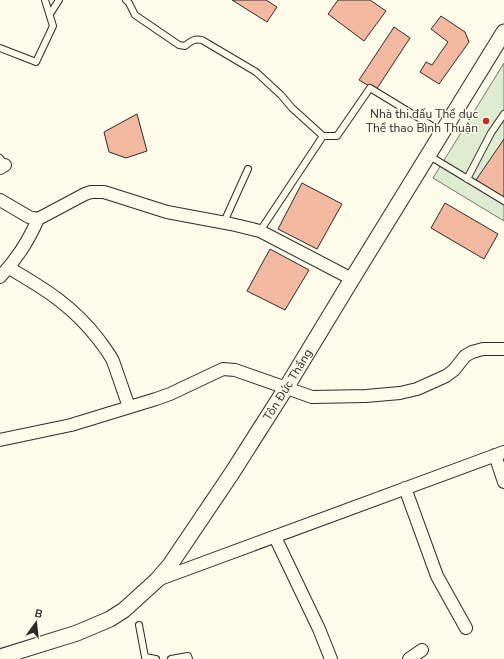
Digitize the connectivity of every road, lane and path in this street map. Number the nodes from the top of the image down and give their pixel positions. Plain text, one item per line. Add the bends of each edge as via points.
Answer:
1 (45, 0) edge
2 (59, 0) edge
3 (126, 0) edge
4 (50, 14) junction
5 (504, 32) edge
6 (0, 48) edge
7 (504, 114) edge
8 (442, 132) junction
9 (323, 136) junction
10 (428, 155) junction
11 (248, 169) dead end
12 (467, 179) junction
13 (0, 200) edge
14 (504, 201) edge
15 (38, 219) junction
16 (224, 222) junction
17 (260, 231) junction
18 (9, 268) junction
19 (0, 277) edge
20 (352, 279) junction
21 (504, 349) edge
22 (286, 388) junction
23 (129, 407) junction
24 (0, 440) edge
25 (500, 453) edge
26 (504, 482) edge
27 (405, 488) junction
28 (274, 537) junction
29 (157, 580) junction
30 (139, 625) dead end
31 (466, 628) dead end
32 (422, 650) dead end
33 (0, 657) edge
34 (156, 659) edge
35 (171, 659) edge
36 (189, 659) edge
37 (331, 659) edge
38 (408, 659) edge

1 - 4 lane
2 - 4 lane
3 - 9 lane via 135,15 179,45 185,46 193,40 202,40 256,72
4 - 6 lane via 54,26 36,62
5 - 8 street, Tôn Đức Thắng
7 - 12 lane
8 - 9 lane via 370,88 337,136
8 - 10 street, Tôn Đức Thắng
9 - 17 lane
10 - 12 lane
10 - 20 street, Tôn Đức Thắng
11 - 16 lane
12 - 14 lane
13 - 15 street via 29,217
15 - 16 street via 85,194 98,192 167,212
15 - 18 street
16 - 17 street
17 - 20 street
18 - 19 street
18 - 23 street via 76,313 110,354
20 - 22 street, Tôn Đức Thắng
21 - 22 street via 472,352 446,376 408,392 323,398 303,395
22 - 23 street via 235,370 223,369 170,394
22 - 29 street, Tôn Đức Thắng via 219,493
23 - 24 street via 71,425
25 - 26 street
25 - 27 street
27 - 28 street
27 - 31 street via 437,576
28 - 29 street
28 - 37 street
29 - 33 street, Tôn Đức Thắng via 124,610 110,619 77,633
30 - 34 lane via 145,657
32 - 38 street
35 - 36 lane via 188,656

